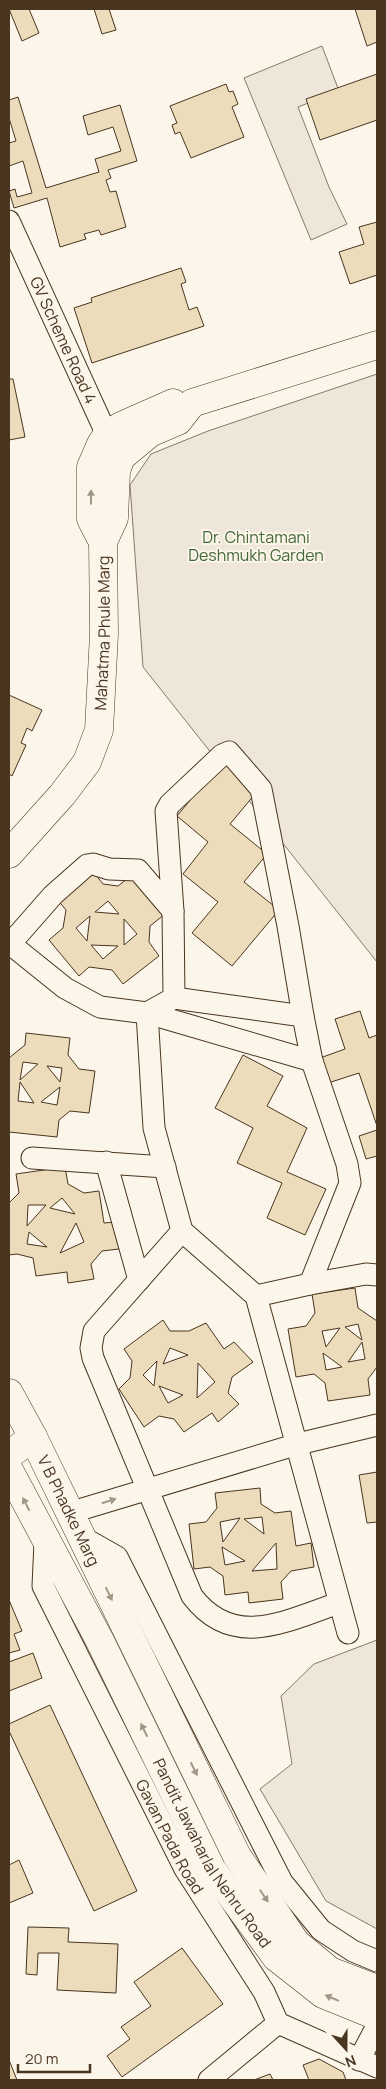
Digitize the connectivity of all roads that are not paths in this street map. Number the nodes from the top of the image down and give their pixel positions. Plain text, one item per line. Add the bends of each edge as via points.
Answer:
1 (9, 221) edge
2 (377, 345) edge
3 (114, 446) junction
4 (9, 854) edge
5 (173, 911) junction
6 (9, 944) edge
7 (174, 998) junction
8 (147, 1013) junction
9 (303, 1016) junction
10 (312, 1061) junction
11 (32, 1158) dead end
12 (106, 1162) junction
13 (165, 1167) junction
14 (182, 1231) junction
15 (377, 1275) edge
16 (139, 1280) junction
17 (310, 1284) junction
18 (256, 1296) junction
19 (9, 1394) edge
20 (377, 1425) edge
21 (33, 1437) junction
22 (298, 1444) junction
23 (9, 1455) edge
24 (9, 1470) edge
25 (149, 1489) junction
26 (74, 1524) junction
27 (46, 1542) junction
28 (339, 1603) junction
29 (127, 1631) joint
30 (348, 1633) dead end
31 (100, 1639) joint
32 (377, 1962) edge
33 (377, 1989) edge
34 (377, 2016) edge
35 (278, 2022) junction
36 (377, 2026) edge
37 (368, 2064) edge
38 (209, 2080) edge

1 - 3 street, GV Scheme Road 4
2 - 3 main road via 192,403 169,404
3 - 4 main road, Mahatma Phule Marg via 100,444 91,467 91,519 103,542 104,634 99,730 87,762
5 - 6 street via 138,870 87,865 52,895
5 - 7 street
5 - 9 street via 166,811 222,755 229,752 261,789
6 - 8 street via 65,988 100,1007
7 - 8 street
7 - 9 street
8 - 10 street
8 - 13 street via 151,1106
9 - 10 street
10 - 17 street via 347,1164 350,1183
11 - 12 street
12 - 13 street
12 - 16 street
13 - 14 street
14 - 16 street
14 - 18 street
15 - 17 street
16 - 25 street via 94,1331 91,1348
17 - 18 street
18 - 22 street
19 - 21 main road, V B Phadke Marg
20 - 22 street
21 - 23 main road
21 - 26 main road, V B Phadke Marg
22 - 25 street
22 - 28 street
27 -> 24 main road, V B Phadke Marg
26 -> 25 street
25 - 28 street via 192,1596 202,1609 216,1618 248,1629 263,1628
26 -> 29 main road, V B Phadke Marg
26 - 32 street via 117,1557 282,1882 321,1930
27 - 31 main road, V B Phadke Marg
27 - 35 street, Gavan Pada Road via 43,1586 185,1869 264,1992
28 - 30 street
29 -> 33 main road, Pandit Jawaharlal Nehru Road via 237,1856 296,1943 330,1970
34 -> 31 main road, Pandit Jawaharlal Nehru Road via 323,1994 276,1957 212,1868
35 - 37 street
35 - 38 street
36 - 37 street

